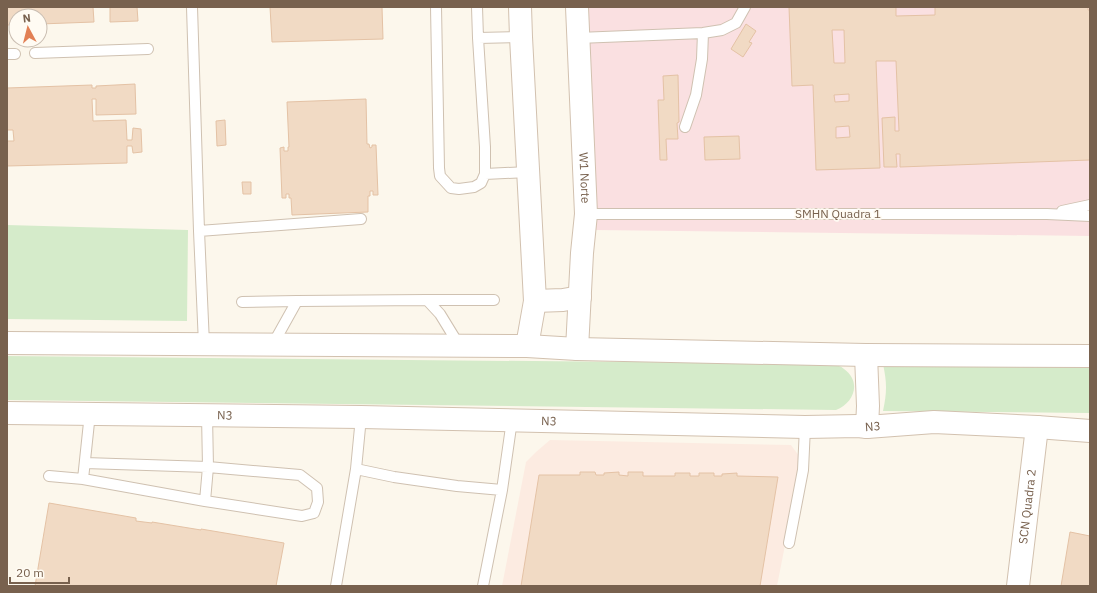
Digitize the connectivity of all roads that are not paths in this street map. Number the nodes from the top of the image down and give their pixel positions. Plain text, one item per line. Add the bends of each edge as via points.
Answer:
1 (192, 7) edge
2 (436, 7) edge
3 (477, 7) edge
4 (520, 7) edge
5 (577, 7) edge
6 (745, 7) edge
7 (703, 32) junction
8 (521, 37) junction
9 (478, 38) junction
10 (578, 38) junction
11 (148, 49) dead end
12 (35, 54) dead end
13 (685, 128) dead end
14 (528, 172) junction
15 (485, 174) junction
16 (1090, 205) edge
17 (586, 214) junction
18 (1046, 214) junction
19 (1090, 216) edge
20 (361, 218) dead end
21 (199, 231) junction
22 (580, 297) junction
23 (427, 300) junction
24 (494, 300) dead end
25 (297, 301) junction
26 (535, 301) junction
27 (242, 302) dead end
28 (7, 343) edge
29 (204, 344) junction
30 (272, 344) junction
31 (459, 345) junction
32 (528, 346) junction
33 (577, 349) junction
34 (866, 355) junction
35 (1090, 356) edge
36 (7, 413) edge
37 (90, 414) junction
38 (207, 415) junction
39 (361, 417) junction
40 (512, 420) junction
41 (805, 427) junction
42 (867, 427) junction
43 (1037, 427) junction
44 (1090, 431) edge
45 (85, 463) junction
46 (208, 467) junction
47 (356, 469) junction
48 (49, 476) dead end
49 (83, 480) junction
50 (502, 490) junction
51 (205, 501) junction
52 (789, 543) dead end
53 (336, 586) edge
54 (483, 586) edge
55 (1018, 586) edge

1 - 21 lane
2 - 15 lane via 440,176 451,188 459,189 474,187 481,183
3 - 9 lane
4 - 8 main road
5 - 10 main road, W1 Norte
6 - 7 lane via 736,23 722,30
7 - 10 lane
7 - 13 lane via 696,95
8 - 9 lane
8 - 14 main road
9 - 15 lane
10 - 17 main road, W1 Norte
11 - 12 lane
14 - 15 lane
14 - 26 main road
16 - 18 lane
17 - 18 lane, SMHN Quadra 1
17 - 22 main road, W1 Norte
18 - 19 lane, SMHN Quadra 1
20 - 21 lane
21 - 29 lane
22 - 26 main road
22 - 33 main road, W1 Norte
23 - 24 lane
23 - 25 lane
23 - 31 lane via 440,314
25 - 27 lane
25 - 30 lane
26 - 32 main road
28 - 29 main road
29 - 30 main road
30 - 31 main road
31 - 32 main road
32 - 33 main road
33 - 34 main road
34 - 35 main road
34 - 42 main road
36 - 37 main road, N3
37 - 38 main road, N3
37 - 45 lane
38 - 39 main road, N3
38 - 46 lane
39 - 40 main road, N3
39 - 47 lane
40 - 41 main road, N3
40 - 50 lane
41 - 42 main road, N3
41 - 52 lane via 803,470
42 - 43 main road, N3 via 934,422
43 - 44 main road, N3
43 - 55 main road, SCN Quadra 2
45 - 46 lane
45 - 49 lane
46 - 51 lane
46 - 51 lane via 300,475 317,488 318,502 314,513 302,516
47 - 50 lane via 394,477
47 - 53 lane
48 - 49 lane
49 - 51 lane
50 - 54 lane

